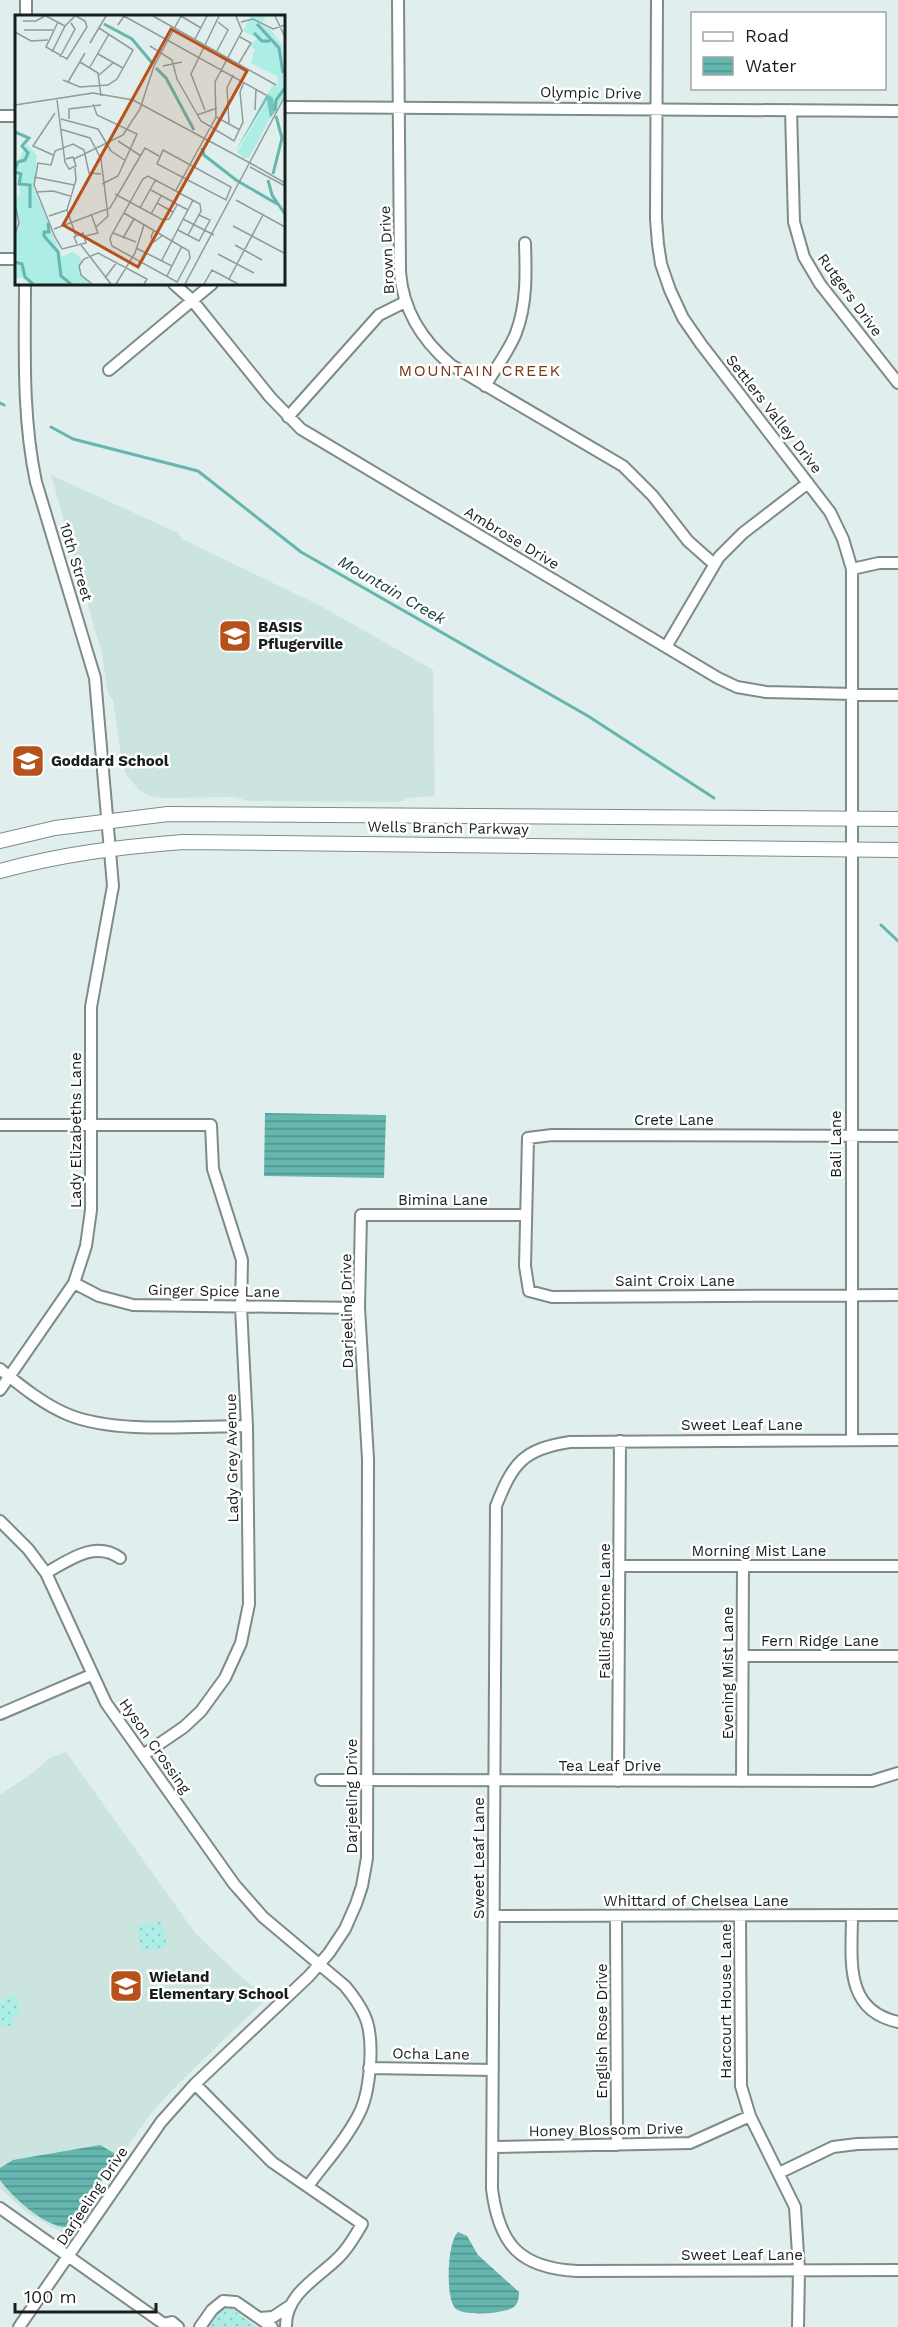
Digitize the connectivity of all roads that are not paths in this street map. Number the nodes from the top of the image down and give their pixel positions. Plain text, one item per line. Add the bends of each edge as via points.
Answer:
1 (398, 0) edge
2 (657, 0) edge
3 (400, 106) junction
4 (285, 107) edge
5 (657, 109) junction
6 (791, 110) junction
7 (898, 111) edge
8 (525, 243) dead end
9 (26, 285) edge
10 (175, 285) edge
11 (211, 285) edge
12 (192, 300) junction
13 (405, 302) junction
14 (109, 370) dead end
15 (898, 383) edge
16 (485, 386) junction
17 (288, 417) junction
18 (808, 483) junction
19 (898, 563) edge
20 (714, 564) junction
21 (852, 569) junction
22 (666, 647) junction
23 (852, 694) junction
24 (898, 695) edge
25 (851, 818) junction
26 (898, 819) edge
27 (108, 820) junction
28 (0, 841) edge
29 (110, 848) junction
30 (851, 850) junction
31 (898, 850) edge
32 (0, 871) edge
33 (0, 1125) edge
34 (92, 1125) junction
35 (851, 1136) junction
36 (898, 1136) edge
37 (361, 1215) joint
38 (525, 1215) junction
39 (74, 1283) junction
40 (852, 1295) junction
41 (898, 1295) edge
42 (241, 1307) junction
43 (359, 1308) junction
44 (0, 1369) edge
45 (10, 1377) junction
46 (0, 1390) edge
47 (247, 1426) junction
48 (852, 1439) junction
49 (898, 1440) edge
50 (620, 1441) junction
51 (0, 1521) edge
52 (120, 1558) dead end
53 (620, 1566) junction
54 (743, 1566) junction
55 (898, 1566) edge
56 (46, 1573) junction
57 (743, 1656) junction
58 (898, 1656) edge
59 (91, 1675) junction
60 (0, 1714) edge
61 (143, 1755) junction
62 (898, 1773) edge
63 (321, 1780) dead end
64 (368, 1780) junction
65 (494, 1781) junction
66 (618, 1781) junction
67 (742, 1781) junction
68 (852, 1915) junction
69 (898, 1915) edge
70 (494, 1916) junction
71 (740, 1916) junction
72 (616, 1917) junction
73 (321, 1964) junction
74 (898, 2022) edge
75 (369, 2068) junction
76 (493, 2070) junction
77 (195, 2084) junction
78 (750, 2116) junction
79 (898, 2144) edge
80 (617, 2145) junction
81 (493, 2147) junction
82 (779, 2173) junction
83 (308, 2186) junction
84 (0, 2208) edge
85 (68, 2257) junction
86 (799, 2270) junction
87 (898, 2270) edge
88 (291, 2305) junction
89 (259, 2318) junction
90 (202, 2324) edge
91 (164, 2325) edge
92 (19, 2327) edge
93 (178, 2327) edge
94 (193, 2327) edge
95 (272, 2327) edge
96 (286, 2327) edge
97 (798, 2327) edge

1 - 3 street, Brown Drive
2 - 5 street, Settlers Valley Drive
3 - 4 street, Olympic Drive
3 - 5 street, Olympic Drive
3 - 13 street, Brown Drive via 400,272
5 - 6 street, Olympic Drive
5 - 18 street, Settlers Valley Drive via 656,219 670,290 701,344
6 - 7 street, Olympic Drive
6 - 15 street, Rutgers Drive via 794,222 804,257 820,284
8 - 16 street via 521,318
9 - 27 street, 10th Street via 25,401 30,456 95,678
10 - 12 street, Ambrose Drive
11 - 12 street
12 - 14 street
12 - 17 street, Ambrose Drive
13 - 16 street, Brown Drive via 435,351
13 - 17 street via 379,315
16 - 20 street, Brown Drive via 622,466 653,496 688,541
17 - 22 street, Ambrose Drive via 319,441
18 - 20 street via 743,533
18 - 21 street, Settlers Valley Drive via 830,512
19 - 21 street
20 - 22 street
21 - 23 street, Settlers Valley Drive
22 - 23 street, Ambrose Drive via 747,690
23 - 24 street, Ambrose Drive
23 - 25 street, Settlers Valley Drive
25 - 26 main road, Wells Branch Parkway
25 - 27 main road, Wells Branch Parkway via 168,814
25 - 30 street, Settlers Valley Drive
27 - 28 main road, Wells Branch Parkway
27 - 29 street, 10th Street
29 - 30 main road, Wells Branch Parkway via 252,842
29 - 32 main road, Wells Branch Parkway
29 - 34 street, Lady Elizabeths Lane via 113,886 91,1007
30 - 31 main road, Wells Branch Parkway
30 - 35 street, Bali Lane
33 - 34 street
34 - 39 street, Lady Elizabeths Lane via 91,1210 86,1246
34 - 42 street, Lady Grey Avenue via 211,1125 213,1169 242,1260
35 - 36 street, Crete Lane
35 - 38 street, Crete Lane via 528,1138
35 - 40 street, Bali Lane
37 - 38 street, Bimina Lane
37 - 43 street, Darjeeling Drive
38 - 40 street, Saint Croix Lane via 529,1291 552,1297
39 - 42 street, Ginger Spice Lane via 99,1296 133,1305
39 - 45 street, Lady Elizabeths Lane
40 - 41 street, Saint Croix Lane
40 - 48 street, Bali Lane
42 - 43 street, Ginger Spice Lane
42 - 47 street, Lady Grey Avenue
43 - 64 street, Darjeeling Drive via 368,1459
44 - 45 street
45 - 46 street, Lady Elizabeths Lane
45 - 47 street via 46,1403 90,1422 115,1426
47 - 61 street, Lady Grey Avenue via 249,1604 241,1643 225,1678 201,1711
48 - 49 street, Sweet Leaf Lane
48 - 50 street, Sweet Leaf Lane
50 - 53 street, Falling Stone Lane
50 - 65 street, Sweet Leaf Lane via 543,1446 508,1476 496,1506
51 - 56 street, Hyson Crossing
52 - 56 street via 110,1551 92,1550
53 - 54 street, Morning Mist Lane
53 - 66 street, Falling Stone Lane
54 - 55 street, Morning Mist Lane
54 - 57 street, Evening Mist Lane
56 - 59 street, Hyson Crossing
57 - 58 street, Fern Ridge Lane
57 - 67 street, Evening Mist Lane
59 - 60 street
59 - 61 street, Hyson Crossing
61 - 73 street, Hyson Crossing via 234,1884 263,1917
62 - 67 street, Tea Leaf Drive via 872,1782
63 - 64 street, Tea Leaf Drive
64 - 65 street, Tea Leaf Drive
64 - 73 street, Darjeeling Drive via 367,1858 362,1886 345,1929
65 - 66 street, Tea Leaf Drive
65 - 70 street, Sweet Leaf Lane
66 - 67 street, Tea Leaf Drive
68 - 69 street, Whittard of Chelsea Lane
68 - 71 street, Whittard of Chelsea Lane
68 - 74 street via 852,1971 860,1997 880,2016
70 - 72 street, Whittard of Chelsea Lane
70 - 76 street, Sweet Leaf Lane
71 - 72 street, Whittard of Chelsea Lane
71 - 78 street, Harcourt House Lane via 741,2086
72 - 80 street, English Rose Drive
73 - 75 street, Hyson Crossing via 351,1993 367,2022
73 - 77 street, Darjeeling Drive
75 - 76 street, Ocha Lane
75 - 83 street, Hyson Crossing via 361,2111
76 - 81 street, Sweet Leaf Lane
77 - 83 street via 258,2149
77 - 85 street, Darjeeling Drive via 161,2121
78 - 80 street, Honey Blossom Drive via 690,2143
78 - 82 street, Harcourt House Lane
79 - 82 street via 833,2147
80 - 81 street, Honey Blossom Drive
81 - 86 street, Sweet Leaf Lane via 492,2189 498,2223 521,2255 544,2268
82 - 86 street, Harcourt House Lane via 795,2207
83 - 88 street via 362,2224 346,2250 299,2292
84 - 85 street
85 - 91 street
85 - 92 street, Darjeeling Drive
86 - 87 street, Sweet Leaf Lane
86 - 97 street, Harcourt House Lane
88 - 89 street via 273,2317
88 - 96 street
89 - 90 street via 236,2302 223,2301
89 - 95 street
90 - 94 street
91 - 93 street via 172,2322

